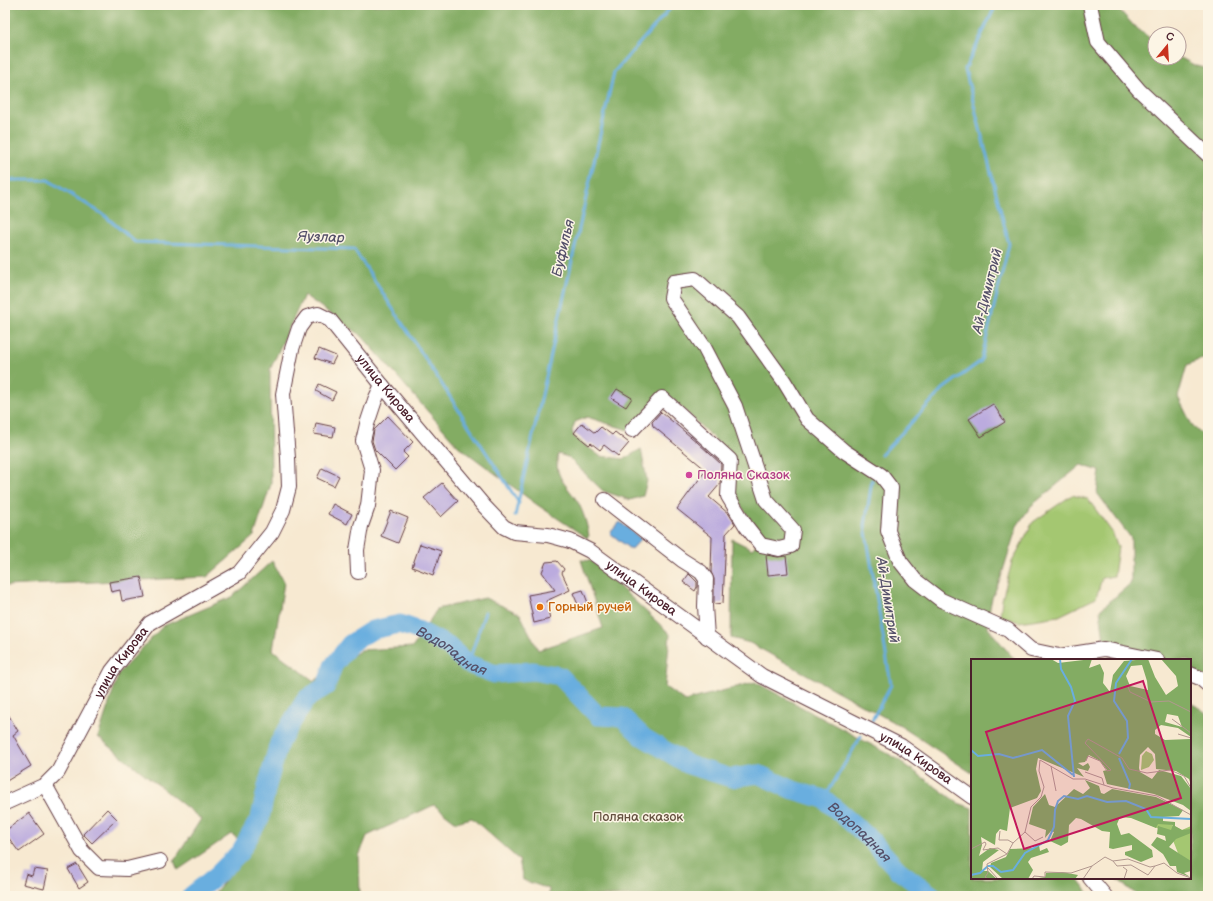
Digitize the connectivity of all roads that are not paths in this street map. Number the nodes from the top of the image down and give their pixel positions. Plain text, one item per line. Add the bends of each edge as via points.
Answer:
1 (1090, 5) edge
2 (1208, 155) edge
3 (382, 386) junction
4 (632, 430) dead end
5 (605, 500) dead end
6 (358, 572) dead end
7 (707, 637) junction
8 (1152, 659) edge
9 (1191, 674) edge
10 (1208, 685) edge
11 (45, 785) junction
12 (971, 796) edge
13 (5, 803) edge
14 (160, 861) dead end
15 (1091, 879) edge
16 (1105, 896) edge

1 - 2 street via 1098,42 1139,90
3 - 6 street via 375,400 363,441 372,470 368,506 360,526
3 - 7 street, улица Кирова via 504,527 514,532 548,535 570,541 590,552
3 - 11 street, улица Кирова via 330,320 318,314 307,317 299,328 292,349 283,394 289,486 283,510 272,532 239,574 150,623 112,671 58,772
4 - 8 street via 662,398 730,460 728,496 761,545 779,549 791,546 793,530 766,500 735,406 704,347 671,298 674,282 695,279 738,317 784,381 807,419 844,451 881,475 891,488 888,531 900,561 915,580 941,600 1008,630 1031,650 1059,656 1104,649
5 - 7 street via 701,572 706,579
7 - 12 street, улица Кирова via 762,676 900,746
9 - 10 street
11 - 13 street, улица Кирова
11 - 14 street via 82,851 99,868 128,869
15 - 16 street

